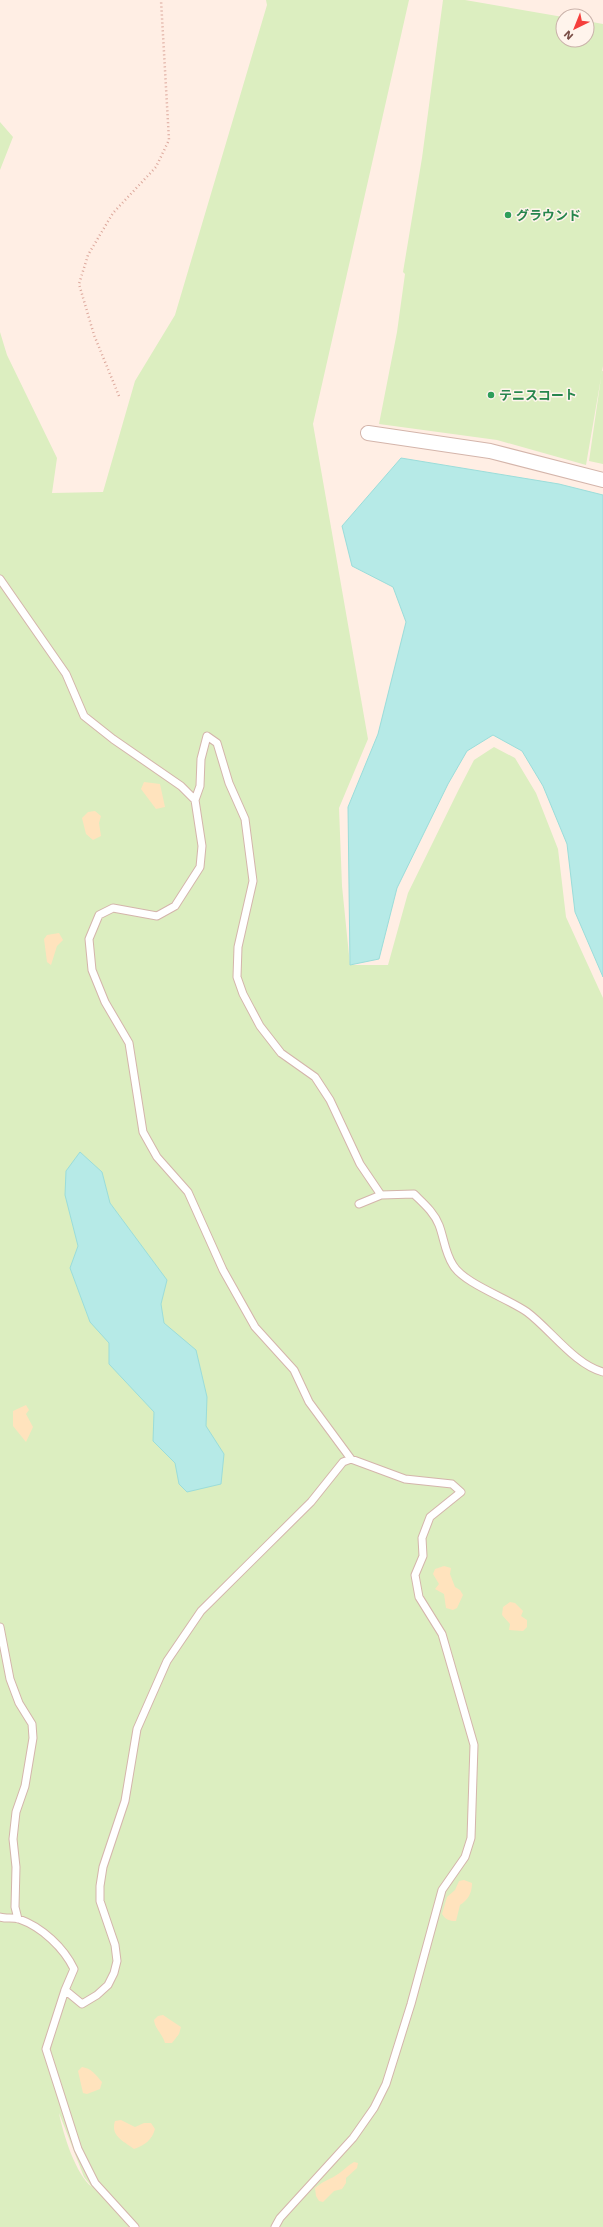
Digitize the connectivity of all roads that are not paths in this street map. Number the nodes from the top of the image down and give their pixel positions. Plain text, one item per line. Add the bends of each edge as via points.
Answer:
1 (368, 433) dead end
2 (603, 480) edge
3 (0, 579) edge
4 (195, 800) junction
5 (381, 1195) junction
6 (359, 1204) dead end
7 (603, 1372) edge
8 (351, 1460) junction
9 (0, 1627) edge
10 (0, 1917) edge
11 (18, 1919) junction
12 (65, 1990) junction
13 (135, 2227) edge
14 (275, 2227) edge

1 - 2 street via 490,450
3 - 4 lane via 66,674 84,716 112,739 181,786
4 - 5 lane via 200,786 201,759 207,736 217,743 229,783 245,819 253,881 238,947 237,977 243,994 260,1026 281,1053 315,1077 330,1100 360,1164
4 - 8 lane via 202,846 200,867 175,906 157,916 114,908 99,915 89,939 92,970 105,1002 129,1043 142,1132 156,1157 188,1192 223,1270 255,1327 294,1370 309,1402
5 - 6 lane
5 - 7 lane via 414,1194 439,1224 453,1266 464,1276 527,1312 576,1356 595,1370
8 - 12 lane via 343,1462 311,1502 201,1611 167,1661 137,1729 125,1801 103,1867 100,1902 115,1945 117,1961 114,1973 108,1985 98,1995 82,2004
8 - 14 lane via 405,1479 452,1484 461,1492 430,1517 422,1538 422,1556 415,1575 419,1597 442,1634 474,1745 471,1838 464,1858 442,1890 386,2084 374,2108 353,2138 280,2218
9 - 11 lane via 10,1679 19,1703 32,1724 33,1738 25,1786 16,1812 13,1840 16,1873 15,1907
10 - 11 lane
11 - 12 lane via 43,1932 67,1954 74,1969
12 - 13 lane via 46,2050 78,2149 91,2176

